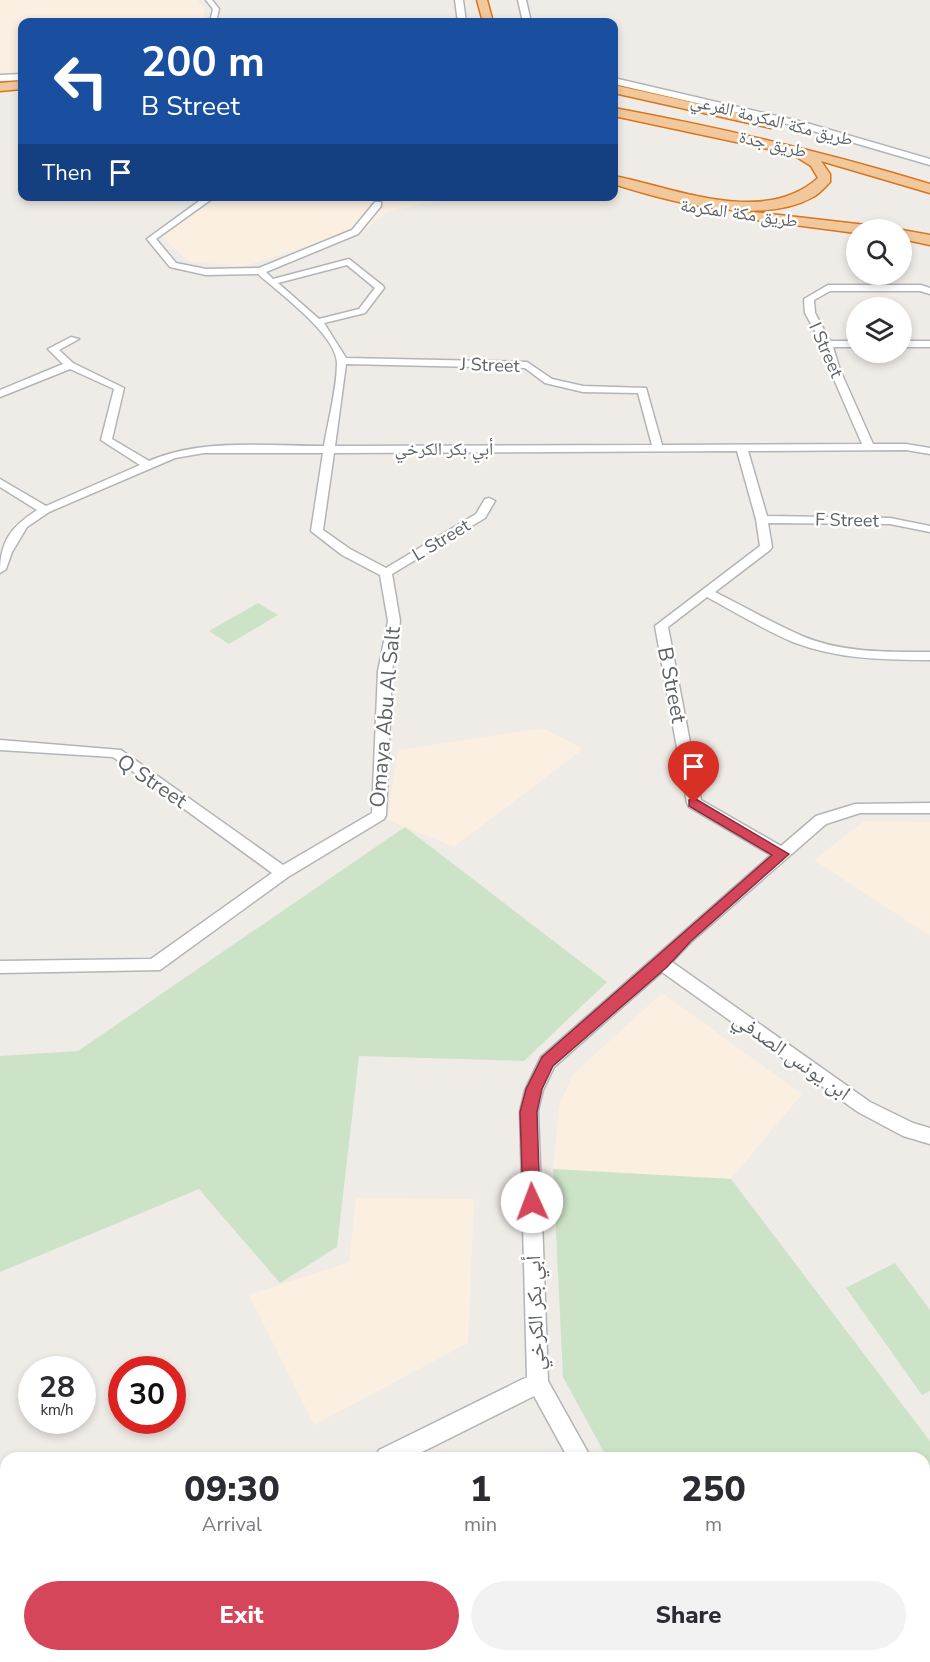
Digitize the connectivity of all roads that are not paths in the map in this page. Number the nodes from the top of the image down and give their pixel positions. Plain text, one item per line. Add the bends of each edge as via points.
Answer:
1 (208, 0) edge
2 (459, 0) edge
3 (482, 0) edge
4 (522, 0) edge
5 (214, 18) edge
6 (461, 18) edge
7 (486, 18) edge
8 (526, 18) edge
9 (18, 77) edge
10 (0, 78) edge
11 (618, 82) edge
12 (18, 85) edge
13 (0, 87) edge
14 (618, 90) edge
15 (18, 93) edge
16 (0, 95) edge
17 (618, 103) edge
18 (618, 113) edge
19 (744, 137) junction
20 (824, 140) junction
21 (930, 162) edge
22 (930, 173) edge
23 (618, 181) edge
24 (618, 189) edge
25 (930, 189) edge
26 (205, 201) edge
27 (378, 204) dead end
28 (846, 228) edge
29 (912, 237) edge
30 (930, 240) edge
31 (260, 271) junction
32 (271, 282) junction
33 (930, 291) edge
34 (318, 322) junction
35 (74, 339) dead end
36 (827, 344) junction
37 (846, 344) edge
38 (912, 344) edge
39 (930, 344) edge
40 (342, 361) junction
41 (70, 365) junction
42 (0, 394) edge
43 (869, 447) junction
44 (329, 449) junction
45 (658, 449) junction
46 (742, 449) junction
47 (930, 451) edge
48 (146, 464) junction
49 (0, 482) edge
50 (489, 501) dead end
51 (45, 510) junction
52 (762, 519) junction
53 (930, 529) edge
54 (0, 569) edge
55 (386, 573) junction
56 (708, 592) junction
57 (930, 656) edge
58 (0, 745) edge
59 (930, 808) edge
60 (782, 854) junction
61 (283, 873) junction
62 (661, 963) junction
63 (0, 967) edge
64 (930, 1137) edge
65 (538, 1383) junction
66 (399, 1452) edge
67 (577, 1452) edge

1 - 5 street via 216,9
2 - 6 street
3 - 7 highway
4 - 8 street
9 - 10 street
11 - 21 street, طريق مكة المكرمة الفرعي via 799,124
12 - 13 highway
14 - 20 highway
15 - 16 highway
17 - 20 highway, طريق جدة
18 - 19 highway, طريق جدة
19 - 23 highway, طريق مكة المكرمة via 813,160 825,179 819,187 792,200 747,205 695,201
19 - 25 highway, طريق جدة
20 - 22 highway, طريق جدة
24 - 28 highway, طريق مكة المكرمة via 716,212
26 - 31 street via 151,239 173,265 206,272
27 - 31 street via 355,232
29 - 30 highway
31 - 32 street
32 - 34 street
32 - 34 street via 349,262 380,288 362,311
33 - 36 street, I Street via 828,288 809,299 810,313
34 - 40 street via 334,340
35 - 41 street via 53,349
36 - 37 street
36 - 43 street, I Street
38 - 39 street
40 - 44 street
40 - 45 street, J Street via 527,365 549,381 583,389 642,390
41 - 42 street
41 - 48 street via 119,388 106,440
43 - 46 street, أبي بكر الكرخي
43 - 47 street, أبي بكر الكرخي
44 - 45 street, أبي بكر الكرخي
44 - 48 street, أبي بكر الكرخي via 204,450
44 - 55 street via 317,531
45 - 46 street, أبي بكر الكرخي
46 - 52 street, B Street
48 - 51 street, أبي بكر الكرخي
49 - 51 street
50 - 55 street, L Street via 482,516
51 - 54 street, أبي بكر الكرخي via 22,525
52 - 53 street, F Street via 890,521
52 - 56 street, B Street via 766,547
55 - 61 street, Omaya Abu Al Salt via 394,621 385,671 379,815
56 - 57 street via 798,639 835,650 876,656
56 - 60 street, B Street via 661,626 694,803
58 - 61 street, Q Street via 116,753
59 - 60 street, أبي بكر الكرخي via 860,808 821,820
60 - 62 street, أبي بكر الكرخي
61 - 63 street, Omaya Abu Al Salt via 154,965
62 - 64 street, ابن يونس الصدفي via 864,1107
62 - 65 street, أبي بكر الكرخي via 548,1062 534,1089 529,1112
65 - 66 street
65 - 67 street, أبي بكر الكرخي

